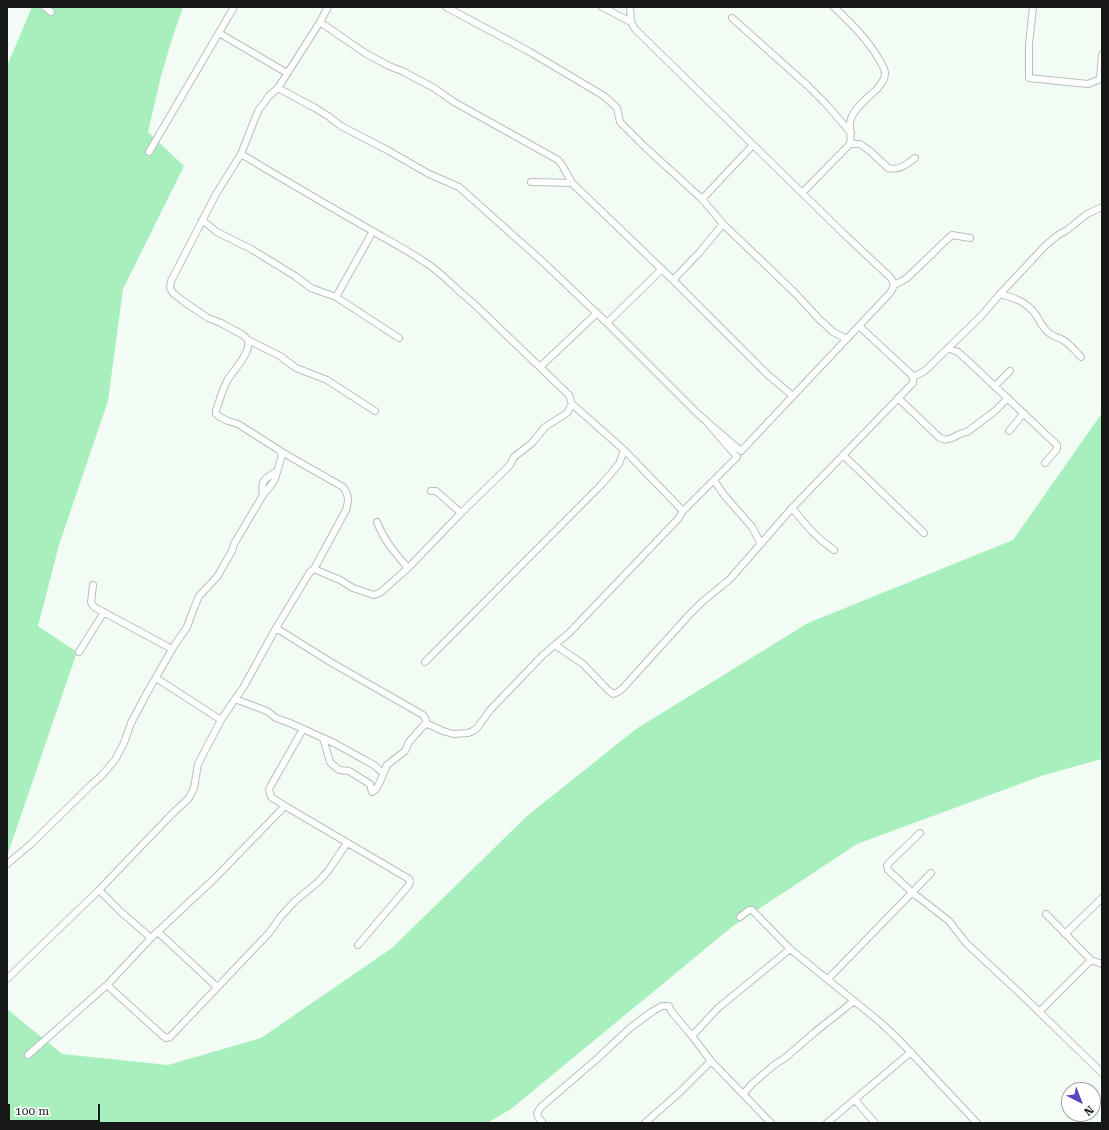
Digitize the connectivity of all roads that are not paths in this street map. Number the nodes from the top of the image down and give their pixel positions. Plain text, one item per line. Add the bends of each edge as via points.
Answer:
1 (45, 7) edge
2 (234, 7) edge
3 (328, 7) edge
4 (446, 7) edge
5 (602, 7) edge
6 (630, 7) edge
7 (834, 7) edge
8 (1033, 7) edge
9 (51, 12) dead end
10 (732, 18) dead end
11 (320, 22) junction
12 (631, 22) junction
13 (219, 33) junction
14 (1102, 55) edge
15 (287, 73) junction
16 (1101, 79) edge
17 (278, 88) junction
18 (851, 133) junction
19 (850, 144) junction
20 (753, 145) junction
21 (149, 152) dead end
22 (240, 154) junction
23 (915, 158) dead end
24 (531, 182) dead end
25 (572, 184) junction
26 (802, 193) junction
27 (702, 199) junction
28 (1102, 207) edge
29 (202, 220) junction
30 (724, 224) junction
31 (373, 231) junction
32 (970, 238) dead end
33 (662, 269) junction
34 (673, 280) junction
35 (894, 285) junction
36 (1000, 294) junction
37 (336, 297) junction
38 (597, 313) junction
39 (607, 323) junction
40 (860, 326) junction
41 (399, 338) dead end
42 (847, 339) junction
43 (248, 340) junction
44 (948, 348) junction
45 (1081, 357) dead end
46 (540, 368) junction
47 (1010, 371) dead end
48 (914, 377) junction
49 (995, 386) junction
50 (793, 396) junction
51 (898, 398) junction
52 (1008, 398) junction
53 (572, 404) junction
54 (375, 411) dead end
55 (1024, 413) junction
56 (706, 421) junction
57 (1009, 431) dead end
58 (279, 450) junction
59 (624, 450) junction
60 (843, 455) junction
61 (1045, 462) dead end
62 (714, 480) junction
63 (431, 491) dead end
64 (792, 508) junction
65 (684, 511) junction
66 (461, 514) junction
67 (377, 522) dead end
68 (924, 533) dead end
69 (761, 544) junction
70 (834, 550) dead end
71 (408, 568) junction
72 (314, 569) junction
73 (93, 585) dead end
74 (104, 612) junction
75 (276, 628) junction
76 (556, 645) junction
77 (172, 650) junction
78 (79, 652) dead end
79 (425, 662) dead end
80 (156, 678) junction
81 (235, 699) junction
82 (222, 720) junction
83 (427, 724) junction
84 (303, 729) junction
85 (323, 738) junction
86 (374, 765) junction
87 (387, 765) junction
88 (382, 774) junction
89 (285, 806) junction
90 (920, 832) dead end
91 (347, 843) junction
92 (7, 864) edge
93 (931, 873) dead end
94 (99, 890) junction
95 (913, 893) junction
96 (1102, 898) edge
97 (1046, 914) dead end
98 (740, 917) dead end
99 (158, 932) junction
100 (1065, 934) junction
101 (151, 938) junction
102 (358, 946) dead end
103 (790, 949) junction
104 (1091, 960) junction
105 (1102, 964) edge
106 (7, 979) edge
107 (828, 980) junction
108 (107, 985) junction
109 (217, 987) junction
110 (854, 1001) junction
111 (1039, 1012) junction
112 (692, 1036) junction
113 (911, 1052) junction
114 (28, 1055) dead end
115 (712, 1061) junction
116 (1102, 1073) edge
117 (743, 1094) junction
118 (855, 1100) junction
119 (768, 1122) edge
120 (543, 1123) edge
121 (645, 1123) edge
122 (827, 1123) edge
123 (875, 1123) edge
124 (977, 1123) edge

1 - 9 street
2 - 13 street
3 - 11 street
4 - 27 street via 530,52 604,96 617,108 620,122
5 - 12 street
6 - 12 street
7 - 18 street via 869,43 885,72 883,81 851,118
8 - 16 street via 1029,78 1088,84
10 - 18 street via 807,85
11 - 15 street
11 - 25 street via 365,53 434,88 454,102 558,160
12 - 20 street via 635,29
13 - 15 street
13 - 21 street
14 - 16 street
15 - 17 street
17 - 22 street via 258,111
17 - 38 street via 341,126 429,174 459,187
18 - 19 street
19 - 23 street via 860,144 892,169 903,167
19 - 26 street
20 - 26 street
20 - 27 street
22 - 29 street
22 - 31 street
24 - 25 street
25 - 33 street
26 - 35 street via 891,278
27 - 30 street
28 - 36 street via 1087,214 1045,246
29 - 37 street via 217,232 251,249 311,288
29 - 43 street via 171,281 170,288 183,301 208,318
30 - 34 street
30 - 42 street via 818,318 833,332
31 - 37 street
31 - 46 street via 442,274
32 - 35 street via 952,235 907,278
33 - 34 street
33 - 39 street
34 - 50 street via 768,375
35 - 40 street via 890,294
36 - 44 street via 982,316
36 - 45 street via 1029,306 1048,333 1062,339
37 - 41 street
38 - 39 street
38 - 46 street
39 - 56 street
40 - 42 street
40 - 48 street
42 - 50 street
43 - 54 street via 280,356 296,368 327,380
43 - 58 street via 245,355 227,382 218,402 216,414 238,424
44 - 48 street via 929,367
44 - 49 street via 958,352
46 - 53 street via 569,395
47 - 49 street
48 - 51 street via 912,383
49 - 52 street
50 - 56 street via 741,451
51 - 52 street via 940,438 948,440 967,432
51 - 60 street
52 - 55 street
53 - 59 street
53 - 66 street via 567,413 545,427 532,443 514,457 510,466
55 - 57 street
55 - 61 street via 1057,445 1057,449
56 - 62 street via 737,457
58 - 72 street via 344,487 348,493 349,502 346,510
58 - 77 street via 282,455 275,479 263,495 216,577 199,596 187,627
59 - 65 street
59 - 79 street via 619,464 601,485
60 - 64 street
60 - 68 street
62 - 65 street
62 - 69 street via 752,527
63 - 66 street via 436,491
64 - 69 street
64 - 70 street via 821,541
65 - 76 street
66 - 71 street
67 - 71 street via 392,551
69 - 76 street via 730,579 689,615 618,692 613,694 583,664
71 - 72 street via 381,592 374,595
72 - 75 street
73 - 74 street via 91,602 94,607
74 - 77 street
74 - 78 street
75 - 81 street
75 - 83 street via 423,715
76 - 83 street via 543,655 473,731 453,734
77 - 80 street
80 - 82 street
80 - 92 street via 131,723 115,760 31,844
81 - 82 street
81 - 84 street
82 - 94 street via 198,764 194,788 189,798
83 - 87 street via 420,729 405,750
84 - 85 street
84 - 89 street via 269,789 271,796
85 - 86 street
85 - 88 street via 330,762 339,770 349,771 370,784 372,792
86 - 87 street
86 - 88 street
87 - 88 street
89 - 91 street
89 - 99 street
90 - 95 street via 887,866 888,870
91 - 102 street via 410,882
91 - 109 street via 328,871 295,901 269,933
93 - 95 street
94 - 101 street
94 - 106 street
95 - 107 street
95 - 111 street via 949,921 966,943
96 - 100 street
97 - 100 street
98 - 103 street via 752,910
99 - 101 street
99 - 109 street
100 - 104 street
101 - 108 street
103 - 107 street
103 - 112 street via 718,1008
104 - 105 street
104 - 111 street
107 - 110 street
108 - 109 street via 166,1038 170,1037
108 - 114 street
110 - 113 street
110 - 117 street via 774,1065
111 - 116 street
112 - 115 street
112 - 120 street via 669,1006 662,1006 653,1011 630,1028 541,1107 537,1113
113 - 118 street
113 - 124 street
115 - 117 street
115 - 121 street
117 - 119 street
118 - 122 street
118 - 123 street

